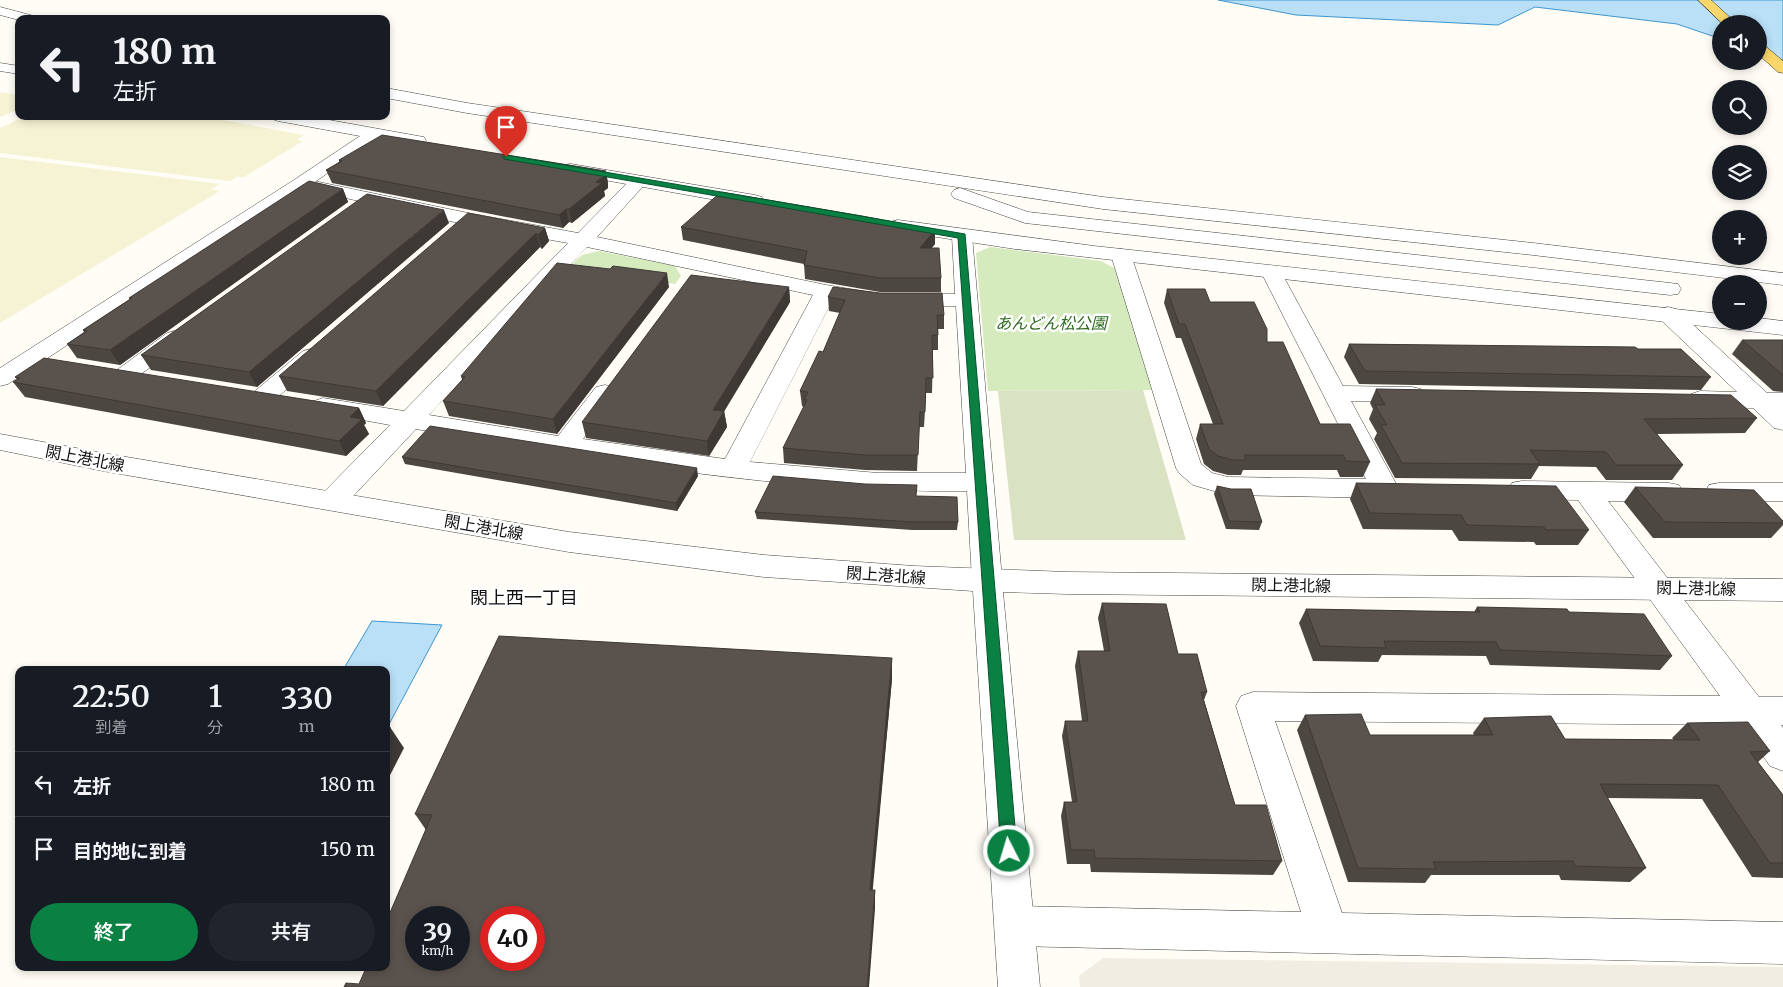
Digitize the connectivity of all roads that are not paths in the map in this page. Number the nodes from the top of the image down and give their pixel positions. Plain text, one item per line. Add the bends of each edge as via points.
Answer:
1 (1704, 0) edge
2 (0, 11) edge
3 (15, 15) edge
4 (1721, 15) edge
5 (1767, 55) edge
6 (0, 67) edge
7 (15, 69) edge
8 (1783, 69) edge
9 (390, 94) edge
10 (299, 120) edge
11 (373, 134) junction
12 (440, 145) edge
13 (554, 166) edge
14 (895, 172) junction
15 (639, 181) junction
16 (300, 184) junction
17 (369, 198) junction
18 (772, 204) edge
19 (346, 215) edge
20 (468, 219) junction
21 (876, 222) edge
22 (962, 236) junction
23 (446, 238) edge
24 (584, 240) junction
25 (1121, 255) junction
26 (1271, 272) junction
27 (1783, 279) edge
28 (1670, 289) dead end
29 (826, 291) junction
30 (966, 300) junction
31 (1668, 314) junction
32 (1712, 320) edge
33 (1767, 326) edge
34 (1783, 328) edge
35 (188, 329) edge
36 (330, 339) edge
37 (30, 360) junction
38 (62, 365) edge
39 (98, 371) edge
40 (618, 374) edge
41 (125, 375) junction
42 (0, 379) edge
43 (162, 380) edge
44 (1336, 393) junction
45 (1434, 395) edge
46 (1680, 399) edge
47 (1771, 400) edge
48 (411, 419) junction
49 (1783, 422) edge
50 (0, 442) edge
51 (566, 445) junction
52 (732, 470) junction
53 (980, 482) junction
54 (1385, 489) junction
55 (1414, 489) edge
56 (1500, 490) edge
57 (1586, 491) junction
58 (1783, 492) edge
59 (333, 500) junction
60 (987, 579) junction
61 (1657, 588) junction
62 (1783, 590) edge
63 (1767, 711) edge
64 (1783, 755) edge
65 (1015, 926) junction
66 (1328, 932) junction
67 (1783, 943) edge
68 (1019, 987) edge

1 - 4 main road
2 - 3 street
5 - 8 main road
6 - 7 street
9 - 14 street
10 - 11 street
11 - 12 street
11 - 16 street
13 - 15 street
14 - 27 street via 1102,203
14 - 28 street via 1026,217
15 - 18 street
15 - 24 street
16 - 17 street
16 - 37 street
17 - 19 street
17 - 20 street
20 - 23 street
20 - 24 street
21 - 22 street
22 - 25 street
22 - 30 street
24 - 29 street via 693,272
24 - 48 street
25 - 26 street
25 - 54 street via 1189,468 1195,474 1228,486
26 - 31 street
26 - 44 street
29 - 30 street via 880,300
29 - 52 street
30 - 53 street
31 - 32 street
31 - 47 street
33 - 34 street
35 - 41 street
36 - 48 street via 255,395
37 - 38 street
37 - 42 street
39 - 41 street
40 - 51 street
41 - 43 street
44 - 45 street
44 - 54 street
46 - 47 street
47 - 49 street
48 - 51 street
48 - 59 street
50 - 59 street, 閖上港北線
51 - 52 street
52 - 53 street via 865,481
53 - 60 street
54 - 55 street
56 - 57 street
57 - 58 street
57 - 61 street
59 - 60 street, 閖上港北線 via 569,542 764,566 914,578
60 - 61 street, 閖上港北線 via 1067,583
60 - 65 street
61 - 62 street, 閖上港北線
61 - 63 street
63 - 64 street
63 - 66 street via 1253,706
65 - 66 street
65 - 68 street
66 - 67 street

